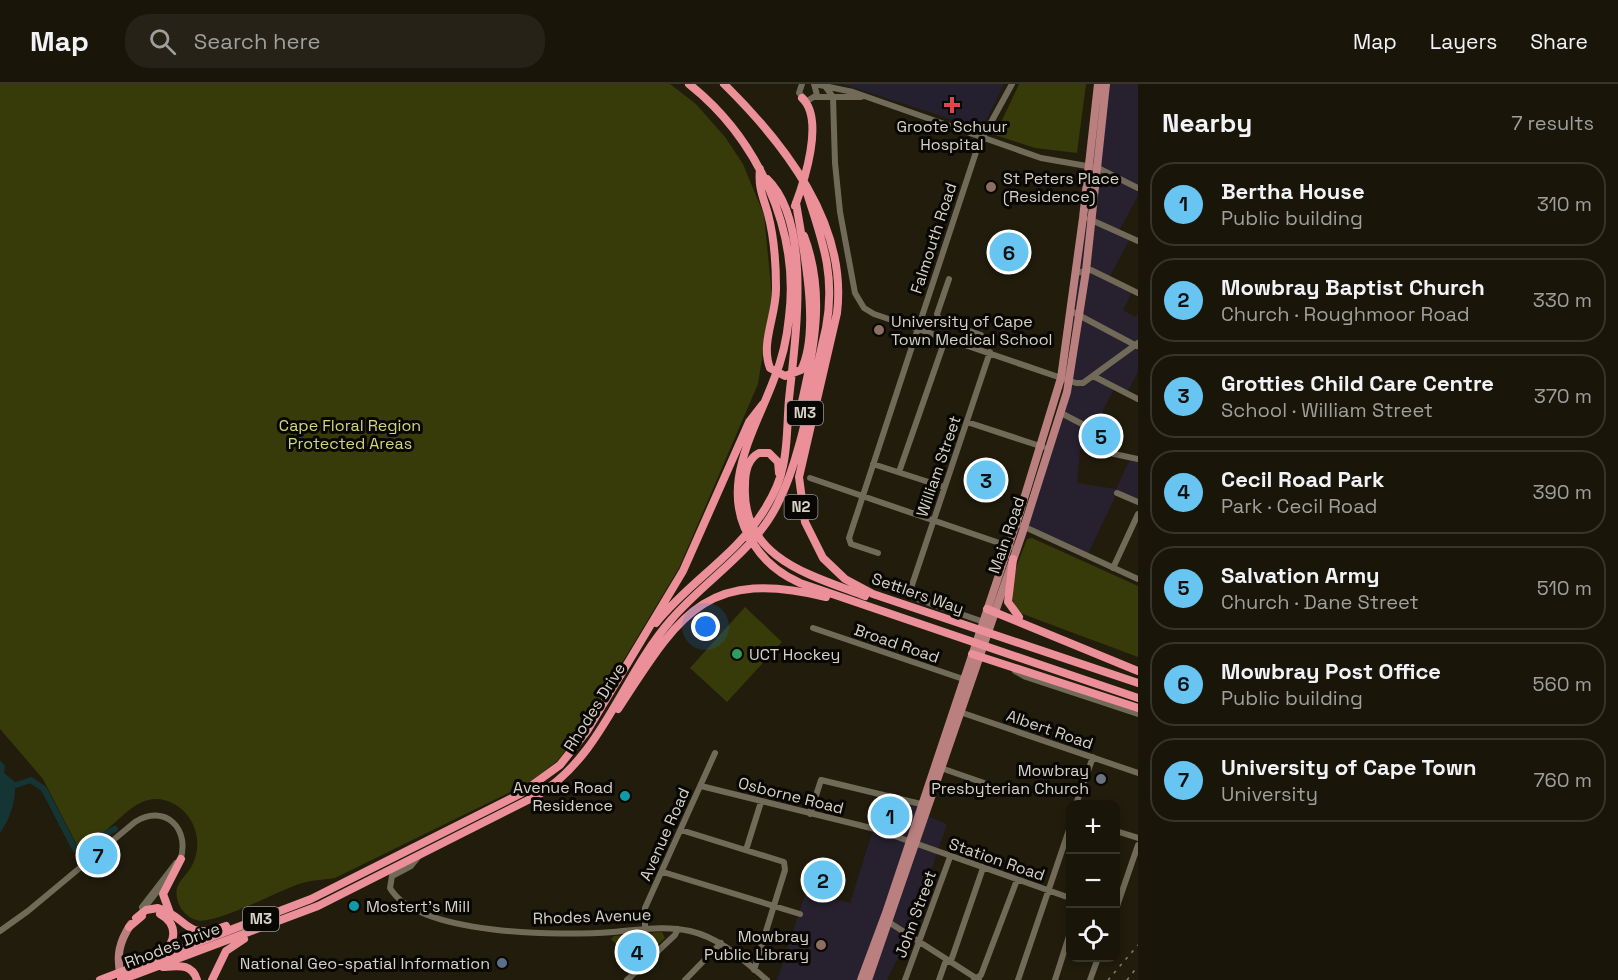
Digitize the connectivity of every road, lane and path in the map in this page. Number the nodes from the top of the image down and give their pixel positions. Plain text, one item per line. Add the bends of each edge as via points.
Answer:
1 (689, 84) edge
2 (716, 84) edge
3 (724, 84) edge
4 (802, 84) edge
5 (814, 84) edge
6 (1012, 84) edge
7 (1098, 84) edge
8 (1106, 84) edge
9 (825, 86) junction
10 (833, 96) junction
11 (862, 97) junction
12 (802, 98) junction
13 (815, 98) junction
14 (811, 136) junction
15 (982, 140) junction
16 (1089, 165) junction
17 (1098, 168) junction
18 (761, 172) junction
19 (1138, 188) edge
20 (806, 190) junction
21 (796, 203) junction
22 (798, 219) junction
23 (1087, 219) junction
24 (819, 222) junction
25 (1138, 241) edge
26 (1084, 246) junction
27 (1086, 271) junction
28 (1076, 273) junction
29 (948, 279) dead end
30 (1074, 291) junction
31 (1083, 292) junction
32 (1138, 293) edge
33 (1071, 311) junction
34 (1080, 315) junction
35 (919, 328) junction
36 (961, 328) junction
37 (970, 331) junction
38 (981, 335) dead end
39 (946, 337) junction
40 (957, 341) junction
41 (966, 344) junction
42 (1137, 345) edge
43 (990, 352) junction
44 (1093, 376) junction
45 (1061, 378) junction
46 (1070, 382) junction
47 (1138, 399) edge
48 (763, 404) junction
49 (788, 407) junction
50 (1061, 413) junction
51 (967, 422) junction
52 (1045, 447) junction
53 (1134, 458) edge
54 (873, 464) junction
55 (899, 472) junction
56 (810, 478) dead end
57 (945, 487) junction
58 (775, 489) junction
59 (1117, 493) dead end
60 (863, 496) junction
61 (781, 497) junction
62 (1138, 502) edge
63 (1138, 514) edge
64 (766, 516) junction
65 (934, 520) junction
66 (1016, 523) junction
67 (1024, 527) junction
68 (740, 545) junction
69 (1012, 547) junction
70 (878, 553) dead end
71 (1013, 559) junction
72 (1005, 568) junction
73 (1113, 568) junction
74 (1138, 579) edge
75 (848, 599) junction
76 (991, 610) junction
77 (940, 619) junction
78 (987, 624) junction
79 (813, 628) dead end
80 (1044, 631) junction
81 (638, 648) junction
82 (977, 654) junction
83 (1012, 669) junction
84 (1138, 671) edge
85 (968, 681) junction
86 (1138, 683) edge
87 (1138, 698) edge
88 (1138, 708) edge
89 (957, 711) junction
90 (1138, 714) edge
91 (604, 724) junction
92 (715, 753) dead end
93 (1093, 757) junction
94 (937, 767) junction
95 (1138, 773) edge
96 (987, 784) dead end
97 (701, 786) junction
98 (1077, 800) edge
99 (761, 802) junction
100 (925, 805) junction
101 (810, 814) junction
102 (681, 830) junction
103 (1120, 832) edge
104 (1138, 838) edge
105 (1066, 842) edge
106 (912, 843) junction
107 (1138, 845) edge
108 (746, 850) junction
109 (420, 855) junction
110 (181, 857) junction
111 (950, 857) junction
112 (983, 868) junction
113 (663, 872) junction
114 (1017, 880) junction
115 (1049, 891) junction
116 (1066, 896) edge
117 (774, 906) junction
118 (1116, 908) edge
119 (800, 914) dead end
120 (173, 916) junction
121 (135, 918) junction
122 (276, 918) junction
123 (887, 921) junction
124 (129, 927) junction
125 (667, 927) junction
126 (645, 928) junction
127 (678, 929) junction
128 (0, 931) edge
129 (921, 942) junction
130 (721, 943) junction
131 (665, 944) junction
132 (1066, 948) edge
133 (118, 953) junction
134 (949, 960) junction
135 (1096, 962) edge
136 (152, 964) junction
137 (140, 969) junction
138 (754, 970) junction
139 (101, 979) edge
140 (977, 979) edge
141 (122, 980) edge
142 (128, 980) edge
143 (197, 980) edge
144 (212, 980) edge
145 (627, 980) edge
146 (685, 980) edge
147 (767, 980) edge
148 (861, 980) edge
149 (868, 980) edge
150 (905, 980) edge
151 (939, 980) edge
152 (1018, 980) edge
153 (1055, 980) edge
154 (1090, 980) edge

1 - 18 highway via 735,129
2 - 24 highway, M3 via 774,147
3 - 20 highway, N2 via 772,136
4 - 12 street
5 - 9 street
5 - 13 street
6 - 15 street, Falmouth Road
7 - 16 main road, Main Road
8 - 17 main road, Main Road
9 - 10 street
9 - 11 street
10 - 11 street
10 - 13 street
10 - 35 street via 840,212 855,292 864,308 874,314
11 - 15 street
12 - 13 street
12 - 14 highway via 808,106
13 - 14 highway
14 - 21 highway via 811,157
15 - 16 street via 1041,158
15 - 35 street, Falmouth Road
16 - 17 street
16 - 23 main road, Main Road
17 - 19 street
17 - 23 main road, Main Road
18 - 22 highway via 759,187 773,239 777,288 765,350 770,368 785,376 801,370 807,346 810,286
18 - 48 highway via 783,231 790,294 782,354
18 - 49 highway via 776,188 796,264 798,302
20 - 24 highway
20 - 77 highway, Settlers Way / N2 via 817,204 832,239 839,288 836,321 800,477 805,522 823,558 851,583
21 - 22 highway
21 - 49 highway via 794,223 804,297
22 - 61 highway via 815,276 817,327
23 - 25 street
23 - 26 main road, Main Road
24 - 61 highway, Rhodes Drive / M3 via 829,265 827,321 788,483
26 - 27 main road, Main Road
26 - 28 main road, Main Road
27 - 28 street
27 - 31 main road, Main Road
27 - 32 street via 1092,270
28 - 30 main road, Main Road
29 - 36 street via 937,317
30 - 31 main road
30 - 33 main road, Main Road
31 - 34 main road, Main Road
33 - 34 street
33 - 45 main road, Main Road
34 - 42 street
34 - 46 main road, Main Road
35 - 39 street
35 - 54 street, Falmouth Road
36 - 37 street
36 - 40 street
37 - 38 street
37 - 41 street
39 - 40 street
39 - 55 street
40 - 41 street
41 - 43 street
42 - 44 street
43 - 45 street
43 - 51 street, William Street
44 - 46 street via 1083,383
44 - 47 street
45 - 46 street
45 - 52 main road, Main Road
46 - 50 main road, Main Road
48 - 75 highway, Settlers Way via 737,479 744,528 761,554 782,573
48 - 81 highway, Rhodes Drive / M3 via 749,422 688,561
49 - 58 highway via 783,465
50 - 52 main road, Main Road
50 - 53 street via 1084,425 1091,449
51 - 52 street
51 - 57 street, William Street
52 - 66 main road, Main Road
52 - 67 main road, Main Road
54 - 55 street
54 - 60 street, Falmouth Road
55 - 57 street
56 - 60 street
57 - 65 street, William Street
58 - 64 highway
58 - 77 highway via 778,462 769,453 754,455 746,476 747,512 758,537 775,556 794,568 864,596
59 - 62 street
60 - 65 street
60 - 70 street, Falmouth Road via 849,542
61 - 64 highway, Rhodes Drive / M3
63 - 73 street
64 - 68 highway, Rhodes Drive / M3
65 - 69 street
65 - 78 street, William Street via 910,594
66 - 67 street
66 - 69 main road, Main Road
67 - 69 main road, Main Road
67 - 73 street
68 - 81 highway via 671,606
68 - 91 highway, Rhodes Drive / M3 via 666,625
69 - 71 main road, Main Road
69 - 72 main road, Main Road
71 - 72 main road, Main Road
71 - 80 highway via 1008,591 1010,608
72 - 76 main road, Main Road
73 - 74 street
75 - 87 highway, Settlers Way
75 - 91 highway via 760,587 713,599 665,638
76 - 78 main road, Main Road
76 - 80 highway
77 - 86 highway, Settlers Way / N2
78 - 82 main road, Main Road
79 - 85 street, Broad Road
80 - 84 highway
81 - 122 highway, Rhodes Drive / M3 via 577,747 542,780
82 - 83 highway
82 - 85 main road, Main Road
83 - 88 highway
83 - 90 street
85 - 89 main road, Main Road
89 - 93 street, Albert Road
89 - 94 main road, Main Road
91 - 109 highway, Rhodes Drive / M3 via 582,758 546,791
92 - 97 street, Avenue Road
93 - 95 street, Albert Road
93 - 98 street
94 - 96 street
94 - 100 main road, Main Road
97 - 99 street, Osborne Road
97 - 102 street, Avenue Road
99 - 101 street, Osborne Road
99 - 108 street
100 - 101 street via 821,780
100 - 106 main road, Main Road
101 - 106 street, Osborne Road via 875,829
102 - 108 street
102 - 113 street, Avenue Road
103 - 104 street
105 - 115 street
106 - 111 street, Station Road
106 - 123 main road, Main Road
107 - 118 street
108 - 117 street via 784,862
109 - 122 highway, Rhodes Drive / M3 via 318,906
109 - 126 street, Rhodes Avenue via 411,866 392,876 392,891 407,904 445,921 485,929 579,933
110 - 120 highway via 163,894
110 - 121 street
110 - 128 street via 183,836 173,823 160,816 141,818
111 - 112 street, Station Road
111 - 129 street, John Street
112 - 114 street, Station Road
112 - 134 street
113 - 117 street
113 - 126 street, Avenue Road via 645,908
114 - 115 street, Station Road
114 - 140 street
115 - 116 street, Station Road
115 - 152 street
117 - 119 street
117 - 138 street
120 - 121 highway via 153,908
120 - 122 highway via 187,927 203,932
121 - 124 main road
122 - 136 highway, Rhodes Drive / M3
122 - 144 highway via 231,947
123 - 129 street
123 - 148 main road, Main Road
123 - 149 main road, Main Road
124 - 133 main road
124 - 136 highway via 152,913 163,915 172,924 171,944
125 - 126 street, Rhodes Avenue
125 - 127 street, Rhodes Avenue
125 - 131 street
127 - 130 street, Rhodes Avenue
127 - 131 street
129 - 134 street
129 - 150 street, John Street
130 - 138 street, Rhodes Avenue
130 - 146 street
131 - 145 street
132 - 153 street
133 - 141 main road
133 - 142 main road
134 - 140 street
134 - 151 street
135 - 154 street
136 - 137 highway, Rhodes Drive / M3
136 - 143 highway via 186,967
137 - 139 highway, Rhodes Drive / M3
137 - 141 highway, Rhodes Drive / M3
138 - 147 street, Rhodes Avenue

